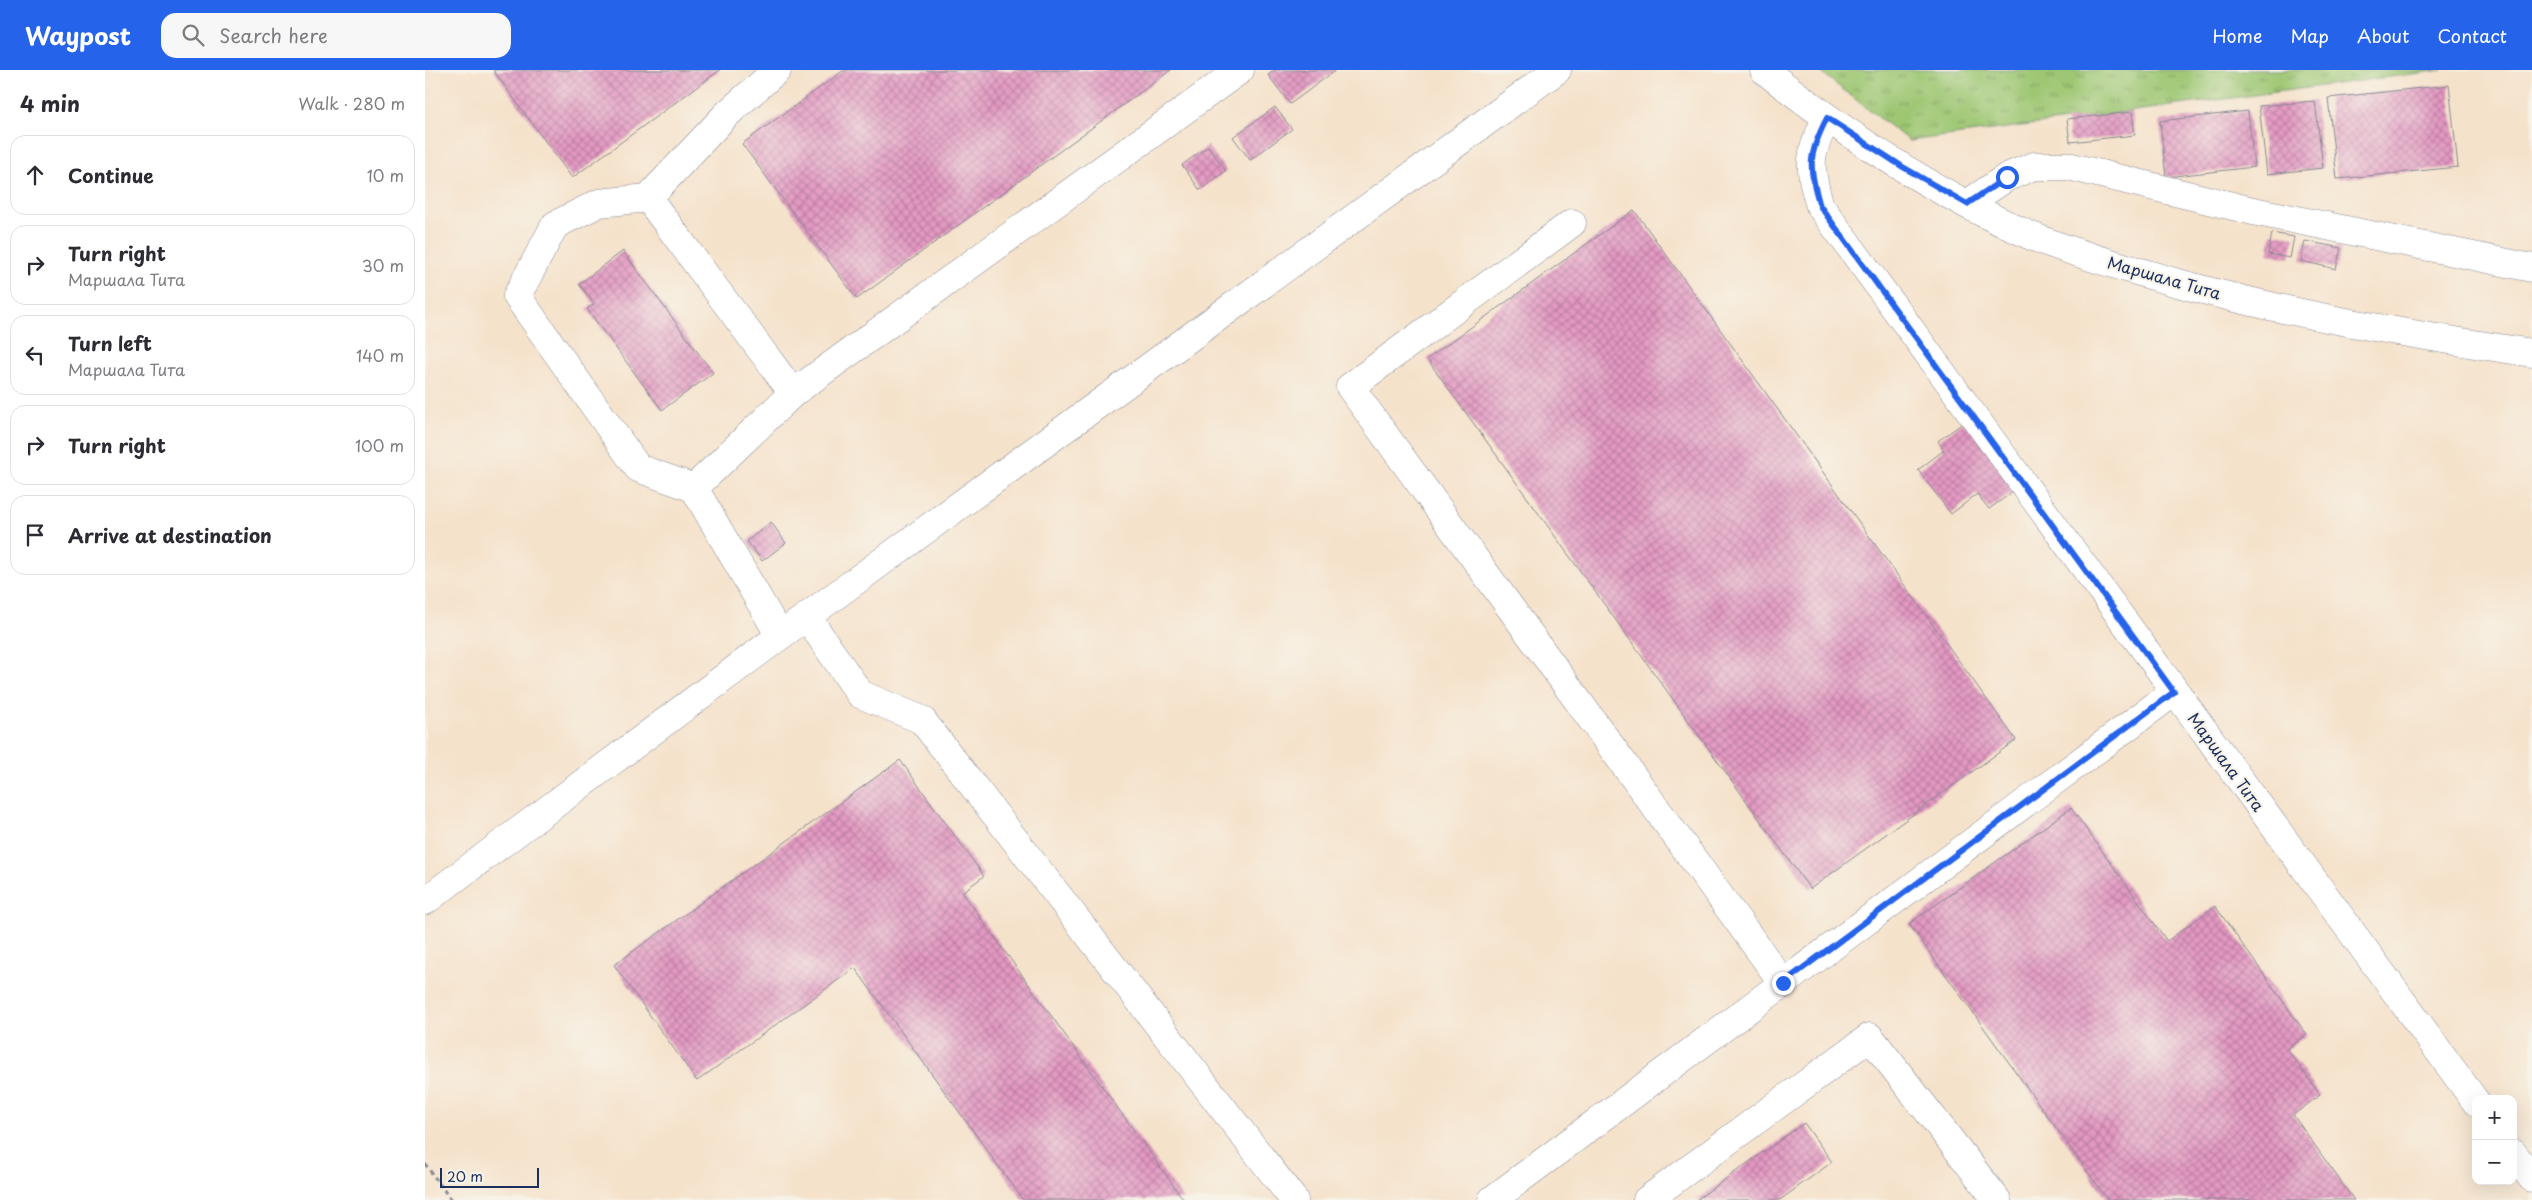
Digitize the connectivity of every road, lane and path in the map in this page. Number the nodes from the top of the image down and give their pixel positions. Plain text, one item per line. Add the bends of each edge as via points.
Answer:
1 (777, 70) edge
2 (1240, 70) edge
3 (1557, 70) edge
4 (1764, 70) edge
5 (1827, 118) junction
6 (648, 198) junction
7 (1967, 204) junction
8 (1572, 223) dead end
9 (2532, 268) edge
10 (2532, 353) edge
11 (793, 393) junction
12 (694, 488) junction
13 (807, 617) junction
14 (780, 636) junction
15 (2174, 692) junction
16 (425, 901) edge
17 (1783, 983) junction
18 (2472, 1097) edge
19 (2517, 1158) edge
20 (425, 1164) edge
21 (2532, 1178) edge
22 (451, 1200) edge
23 (1294, 1200) edge
24 (1492, 1200) edge
25 (1647, 1200) edge
26 (1997, 1200) edge

1 - 6 main road via 727,114
2 - 11 main road
3 - 13 main road
4 - 5 main road, Маршала Тита
5 - 7 main road, Маршала Тита
5 - 15 main road, Маршала Тита via 1813,145 1811,176 1820,206
6 - 11 main road
6 - 12 main road via 599,204 555,225 517,296 638,468
7 - 9 main road via 2007,177 2034,166 2068,166 2253,212
7 - 10 main road, Маршала Тита via 2030,235 2177,284 2344,323
8 - 17 main road via 1350,387
11 - 12 main road
12 - 14 main road
13 - 14 main road
13 - 23 main road via 860,694 922,720
14 - 16 main road
15 - 17 main road
15 - 18 main road, Маршала Тита
17 - 24 main road
19 - 21 main road
20 - 22 path
25 - 26 main road via 1870,1036

